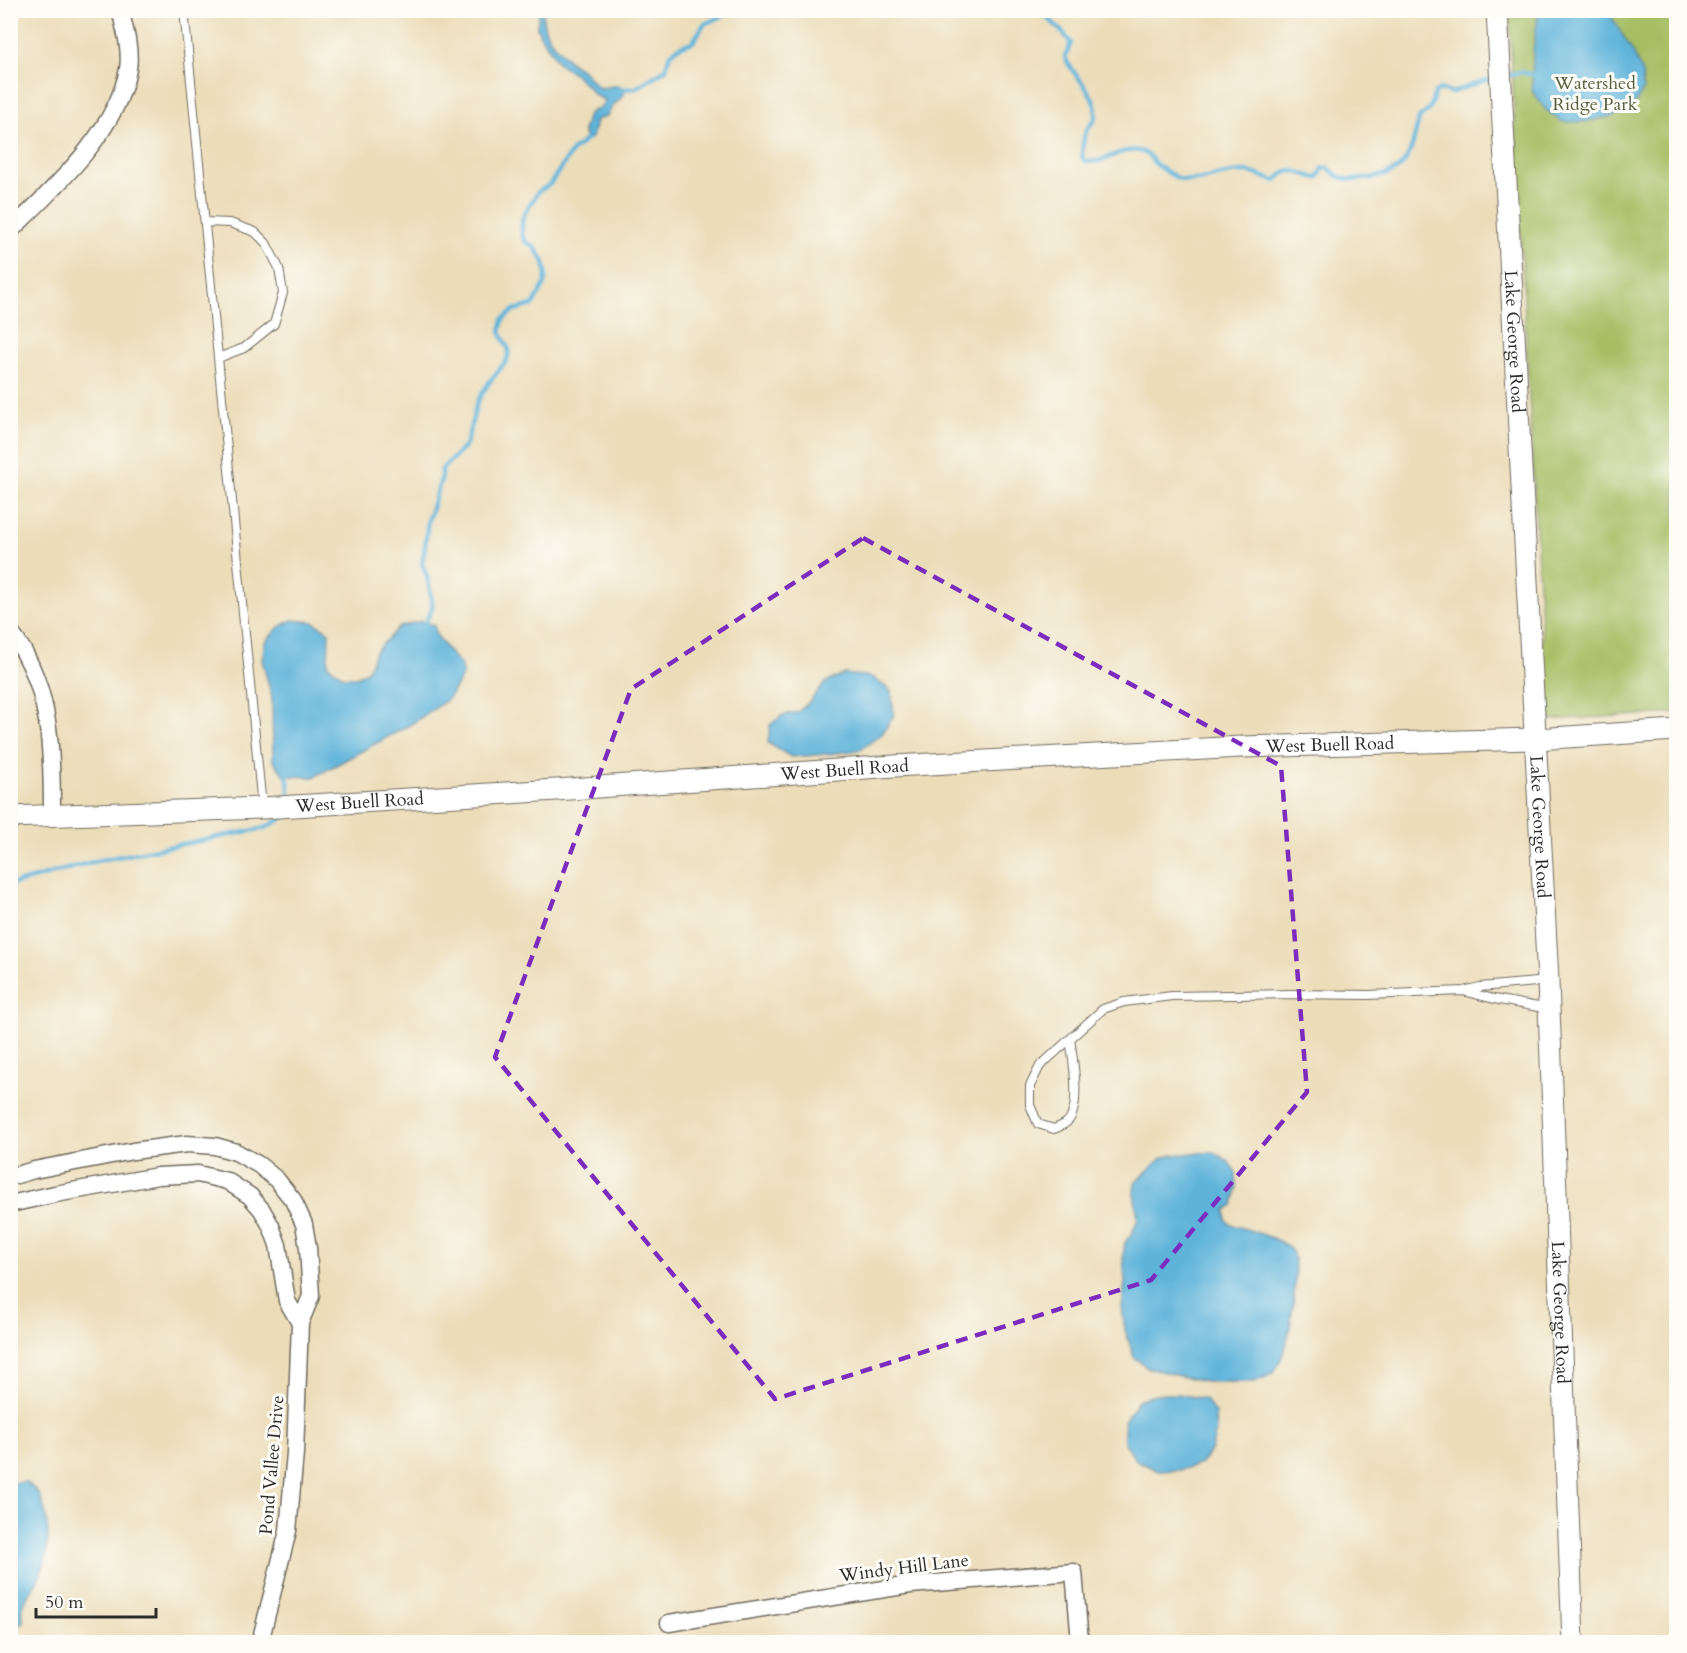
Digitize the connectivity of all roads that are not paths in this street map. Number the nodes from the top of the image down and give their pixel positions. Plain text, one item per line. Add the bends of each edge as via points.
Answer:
1 (120, 10) edge
2 (184, 10) edge
3 (1497, 10) edge
4 (204, 222) junction
5 (10, 231) edge
6 (218, 358) junction
7 (10, 632) edge
8 (1677, 730) edge
9 (1536, 739) junction
10 (262, 808) junction
11 (52, 815) junction
12 (10, 817) edge
13 (1548, 981) junction
14 (1463, 992) junction
15 (1549, 1009) junction
16 (1070, 1039) junction
17 (45, 1168) junction
18 (10, 1177) edge
19 (51, 1195) junction
20 (10, 1204) edge
21 (300, 1323) junction
22 (669, 1623) dead end
23 (260, 1642) edge
24 (1080, 1642) edge
25 (1573, 1642) edge

1 - 5 street via 127,37 128,69 116,109 91,146
2 - 4 lane
3 - 9 street, Lake George Road
4 - 6 lane
4 - 6 lane via 230,223 255,232 266,243 279,268 283,293 274,324 244,348
6 - 10 lane
7 - 11 street via 26,656 48,726
8 - 9 street, West Buell Road
9 - 10 street, West Buell Road via 1264,746 905,765
9 - 13 street, Lake George Road
10 - 11 street, West Buell Road
11 - 12 street, West Buell Road
13 - 14 lane
13 - 15 street, Lake George Road
14 - 15 lane
14 - 16 lane via 1172,996 1103,1009
15 - 25 street, Lake George Road
16 - 16 lane via 1040,1066 1030,1086 1030,1105 1038,1124 1054,1129 1068,1122 1074,1110
17 - 18 street, Pond Vallee Drive
17 - 19 street
17 - 21 street, Pond Vallee Drive via 187,1144 236,1152 259,1165 293,1200 304,1224 311,1296
19 - 20 street, Pond Vallee Drive
19 - 21 street, Pond Vallee Drive via 158,1176 198,1174 227,1181 250,1196 271,1226 287,1301
21 - 23 street, Pond Vallee Drive via 288,1532
22 - 24 street, Windy Hill Lane via 910,1585 1074,1572

